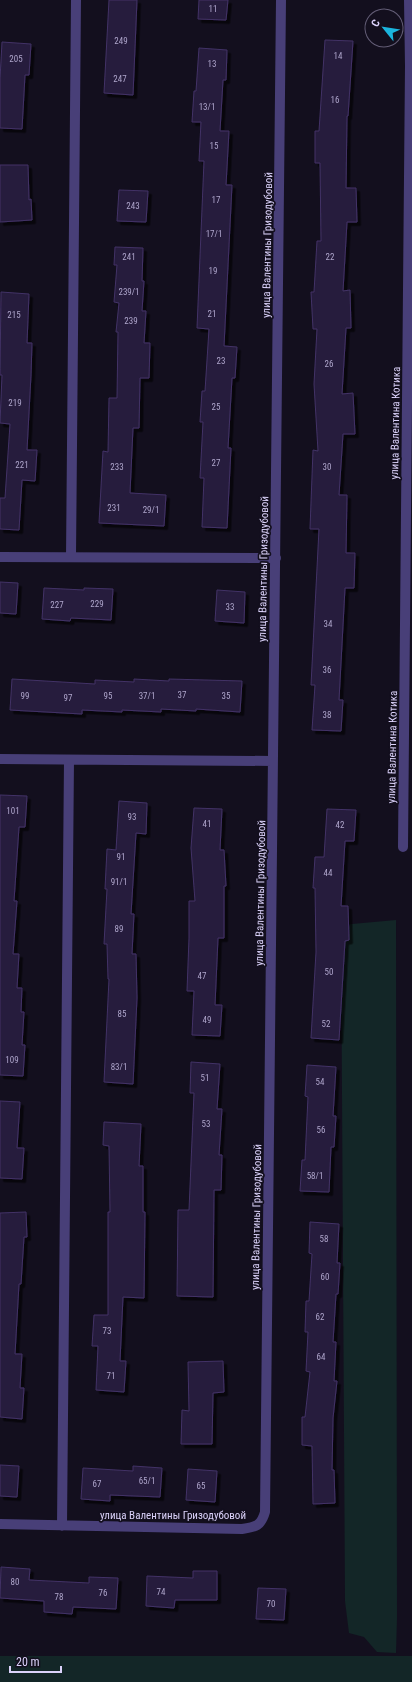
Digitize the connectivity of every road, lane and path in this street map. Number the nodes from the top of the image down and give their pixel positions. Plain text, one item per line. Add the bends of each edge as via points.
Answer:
1 (76, 0) edge
2 (281, 0) edge
3 (409, 0) edge
4 (411, 66) edge
5 (0, 557) edge
6 (71, 557) junction
7 (276, 558) junction
8 (0, 759) edge
9 (69, 760) junction
10 (273, 761) junction
11 (403, 847) dead end
12 (0, 1524) edge
13 (62, 1526) junction

1 - 6 street
2 - 7 street, улица Валентины Гризодубовой
3 - 4 street, улица Валентина Котика
4 - 11 street, улица Валентина Котика
5 - 6 street
6 - 7 street
7 - 10 street, улица Валентины Гризодубовой
8 - 9 street
9 - 10 street
9 - 13 street
10 - 13 street, улица Валентины Гризодубовой via 263,1520 256,1527 242,1529
12 - 13 street, улица Валентины Гризодубовой

